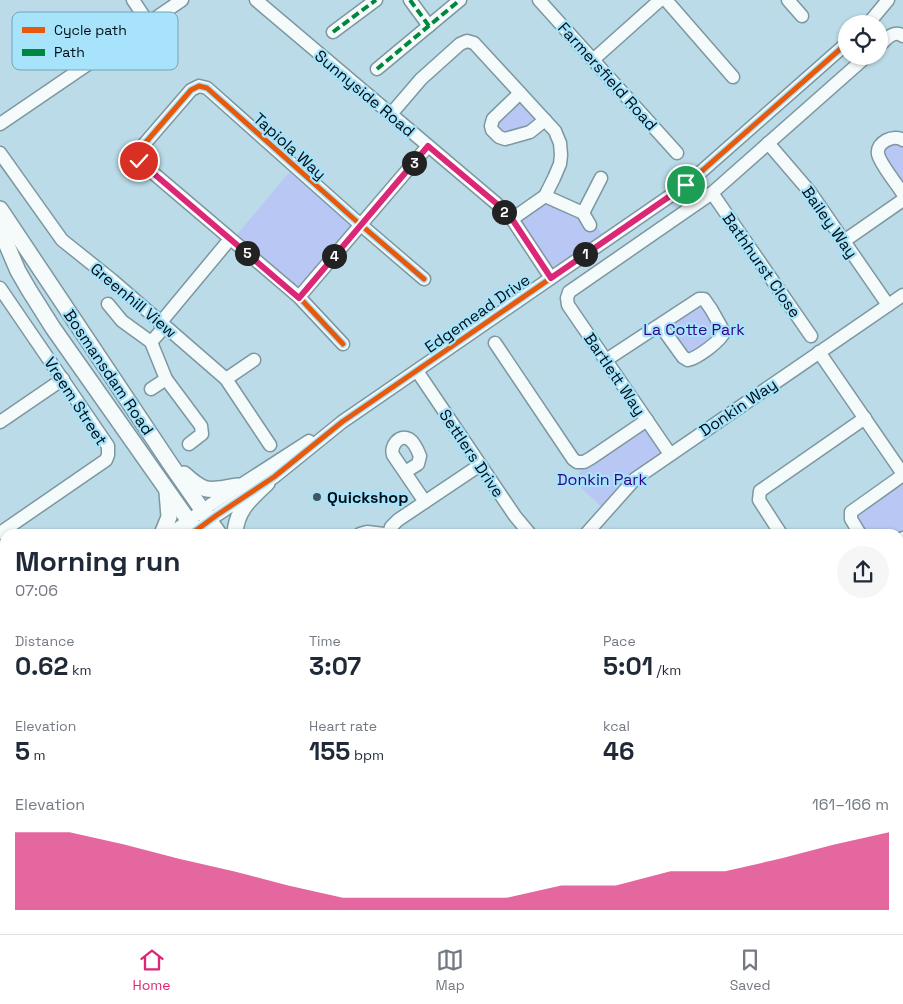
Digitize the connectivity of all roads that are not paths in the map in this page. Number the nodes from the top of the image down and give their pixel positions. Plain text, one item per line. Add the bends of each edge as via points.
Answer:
1 (133, 0) edge
2 (182, 0) edge
3 (256, 0) edge
4 (376, 0) edge
5 (410, 0) edge
6 (460, 0) edge
7 (539, 0) edge
8 (660, 0) edge
9 (666, 0) edge
10 (788, 0) edge
11 (888, 0) edge
12 (141, 12) edge
13 (165, 12) edge
14 (876, 15) edge
15 (802, 16) dead end
16 (429, 26) junction
17 (333, 32) dead end
18 (899, 35) edge
19 (888, 41) edge
20 (838, 51) edge
21 (594, 59) junction
22 (857, 65) edge
23 (377, 69) dead end
24 (79, 70) edge
25 (733, 76) dead end
26 (520, 92) junction
27 (391, 114) junction
28 (545, 120) junction
29 (0, 124) edge
30 (903, 140) edge
31 (768, 143) junction
32 (428, 146) junction
33 (0, 153) edge
34 (677, 153) dead end
35 (600, 178) dead end
36 (712, 193) junction
37 (903, 194) edge
38 (546, 196) junction
39 (903, 200) edge
40 (0, 209) edge
41 (583, 213) junction
42 (512, 219) junction
43 (361, 225) junction
44 (590, 225) dead end
45 (0, 229) edge
46 (230, 239) junction
47 (844, 241) junction
48 (551, 278) junction
49 (424, 279) dead end
50 (0, 288) edge
51 (903, 295) edge
52 (299, 298) junction
53 (108, 304) dead end
54 (888, 305) junction
55 (5, 306) edge
56 (161, 322) junction
57 (660, 325) junction
58 (811, 336) dead end
59 (151, 342) junction
60 (496, 343) dead end
61 (343, 344) dead end
62 (819, 352) junction
63 (254, 360) dead end
64 (606, 360) junction
65 (417, 371) junction
66 (62, 379) junction
67 (166, 379) junction
68 (226, 379) junction
69 (151, 389) dead end
70 (865, 418) junction
71 (647, 420) junction
72 (0, 422) edge
73 (342, 422) junction
74 (189, 444) dead end
75 (270, 445) dead end
76 (670, 454) junction
77 (168, 459) junction
78 (480, 465) junction
79 (405, 472) dead end
80 (903, 474) edge
81 (267, 483) junction
82 (238, 486) junction
83 (167, 488) junction
84 (425, 502) junction
85 (206, 515) junction
86 (6, 529) edge
87 (164, 529) edge
88 (193, 529) edge
89 (195, 529) edge
90 (216, 529) edge
91 (235, 529) edge
92 (391, 529) edge
93 (526, 529) edge
94 (590, 529) edge
95 (778, 529) edge
96 (857, 529) edge

1 - 12 street
2 - 13 street
3 - 27 street, Sunnyside Road
4 - 17 street
5 - 16 street
6 - 16 street
7 - 21 street, Farmersfield Road
8 - 21 street
9 - 25 street
10 - 15 street
11 - 14 street
16 - 23 street
18 - 19 street
20 - 48 street, Edgemead Drive via 686,185
21 - 34 street, Farmersfield Road
22 - 31 street
24 - 29 street
26 - 27 street via 474,43 464,41 421,80
26 - 28 street
26 - 28 street via 493,119 492,130 506,139 530,132
27 - 32 street, Sunnyside Road
28 - 38 street via 558,137 562,155
30 - 37 street via 892,138 878,151
31 - 36 street
31 - 47 street, Bailey Way via 810,192
32 - 42 street, Sunnyside Road
32 - 43 street
33 - 56 street, Greenhill View via 62,240
35 - 41 street
36 - 58 street, Bathhurst Close
36 - 64 street, Bartlett Way via 569,292 568,305
38 - 41 street
38 - 42 street
39 - 47 street
40 - 77 main road, Bosmansdam Road
41 - 44 street
42 - 48 street, Sunnyside Road
43 - 46 street, Tapiola Way via 206,88 196,87 140,149 138,157 141,164
43 - 49 street, Tapiola Way
43 - 52 street
45 - 83 main road, Bosmansdam Road via 18,271 53,328
46 - 52 street
46 - 56 street
47 - 54 street, Bailey Way
48 - 65 street, Edgemead Drive
50 - 55 street, Vreem Street
51 - 54 street, Donkin Way
52 - 61 street
53 - 59 street via 122,320
54 - 62 street, Donkin Way
55 - 66 street, Vreem Street
56 - 59 street via 161,331
56 - 68 street, Greenhill View
57 - 57 street via 702,299 724,332 722,338 694,358 685,359
57 - 64 street
59 - 67 street
60 - 71 street via 577,462 591,458
62 - 70 street
62 - 76 street, Donkin Way
63 - 68 street
64 - 71 street, Bartlett Way
65 - 73 street, Edgemead Drive
65 - 78 street, Settlers Drive
66 - 72 street
66 - 86 street, Vreem Street via 108,446 108,456
67 - 69 street
67 - 74 street via 202,428 202,434
68 - 75 street, Greenhill View
70 - 80 street
70 - 95 street via 760,491 759,500
71 - 76 street, Bartlett Way
73 - 81 street, Edgemead Drive
73 - 82 street, Edgemead Drive
76 - 94 street, Donkin Way via 635,479
77 - 82 main road via 191,481 206,489 217,491
77 - 85 main road, Bosmansdam Road
78 - 84 street
78 - 93 street, Settlers Drive
79 - 84 street
80 - 96 street via 852,512 851,519
81 - 85 street, Edgemead Drive
81 - 91 main road via 242,508
82 - 85 street, Edgemead Drive
83 - 87 main road via 169,518
83 - 88 main road, Bosmansdam Road
84 - 92 street via 394,523
85 - 89 street
85 - 90 main road, Bosmansdam Road

